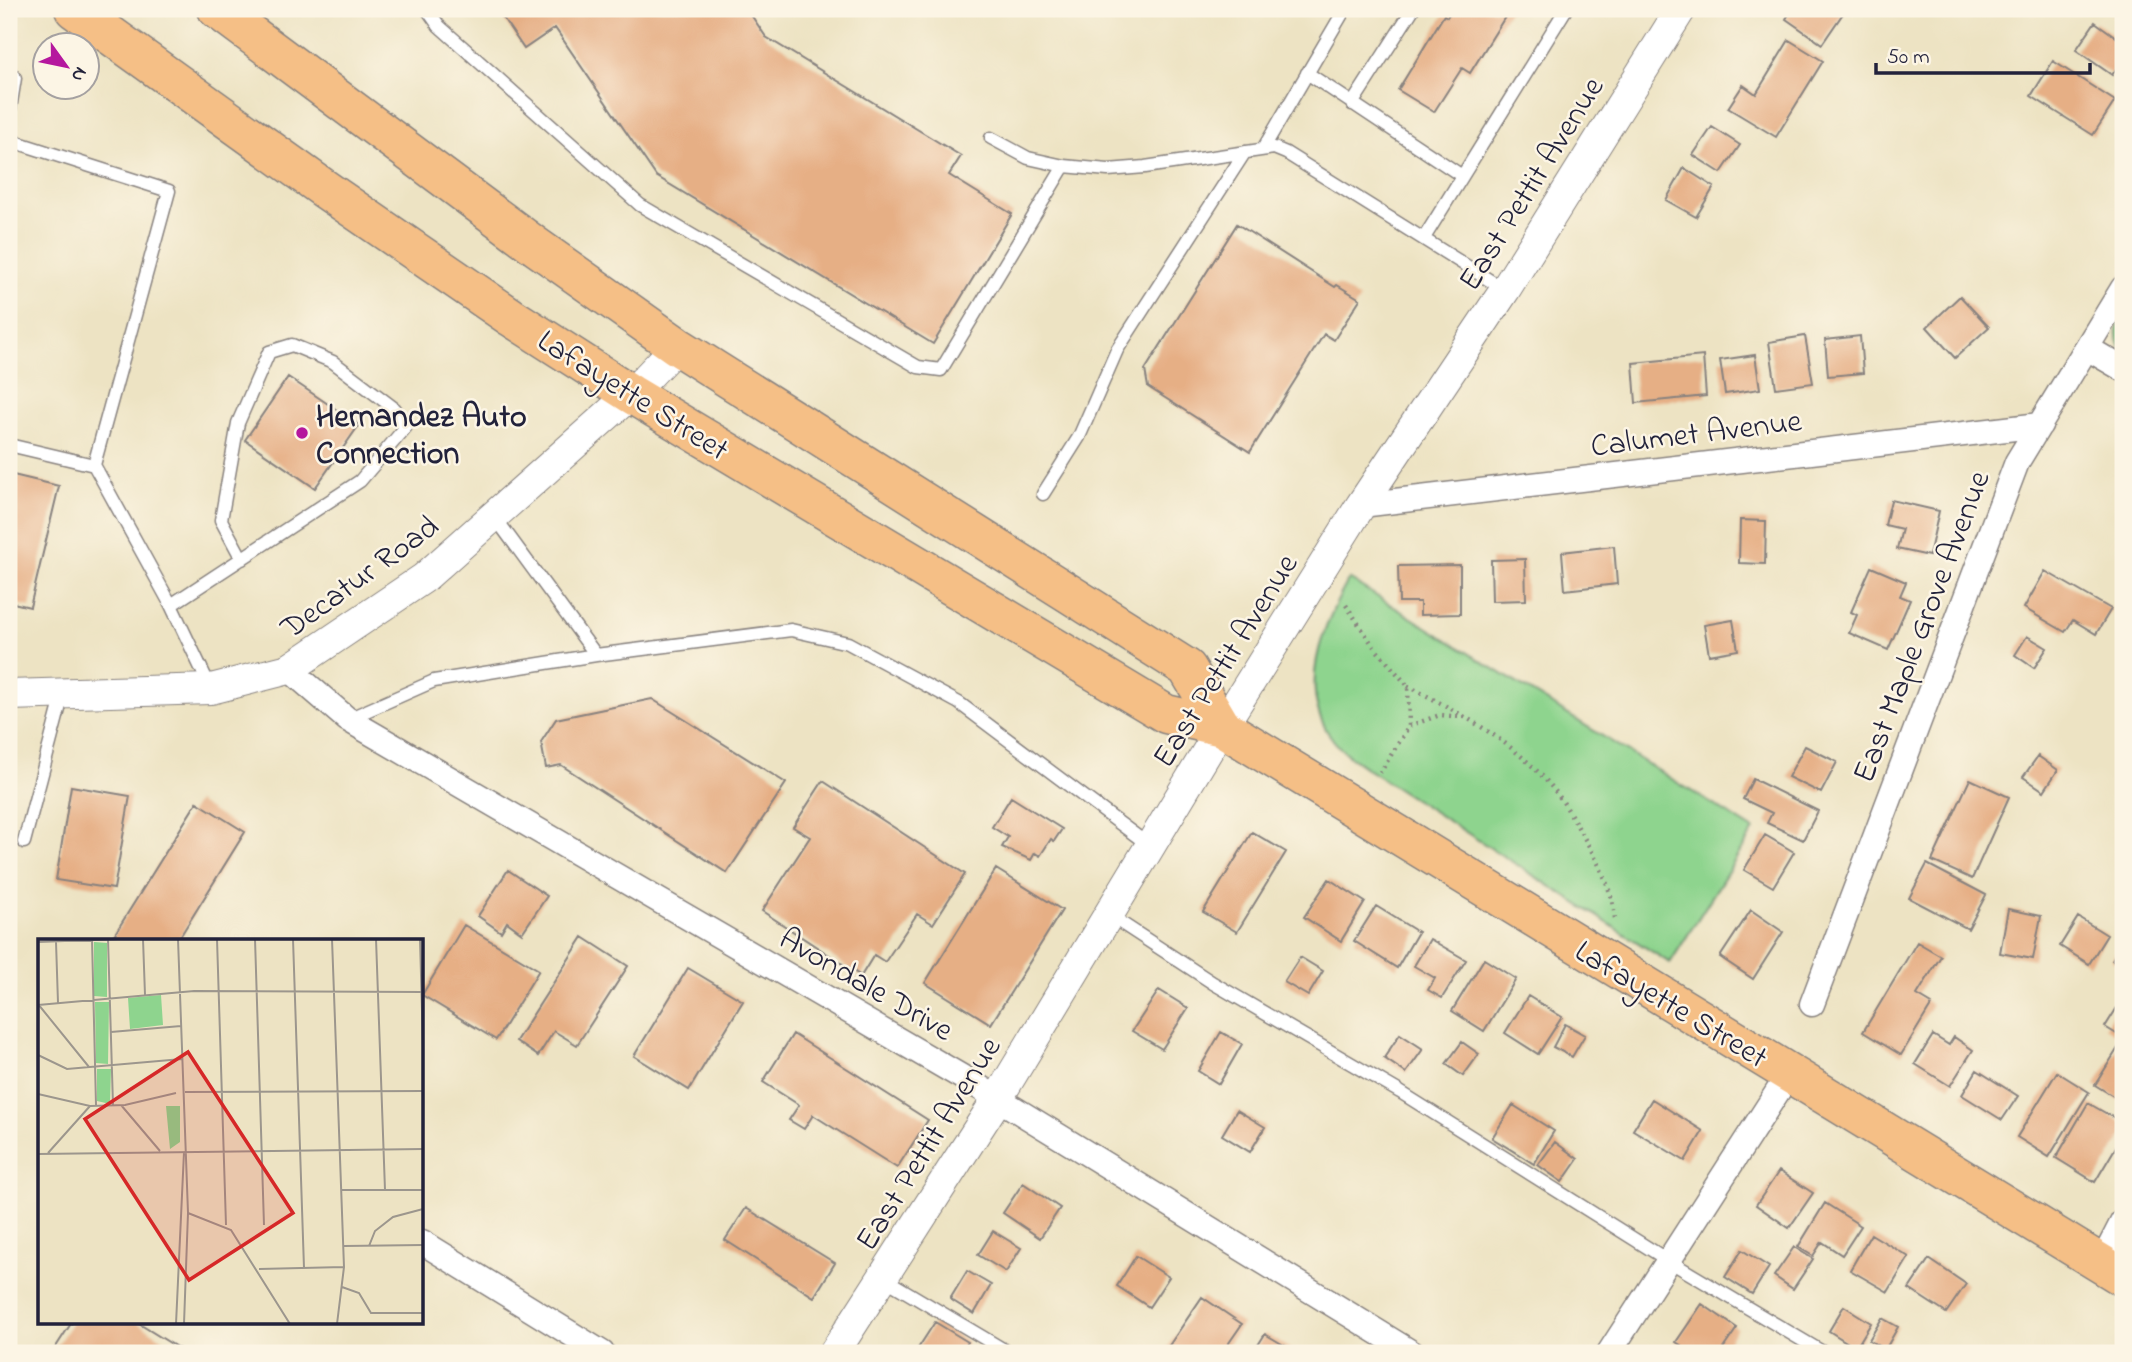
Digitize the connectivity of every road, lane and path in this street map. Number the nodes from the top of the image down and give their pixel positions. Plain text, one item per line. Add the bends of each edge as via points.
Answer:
1 (74, 9) edge
2 (217, 9) edge
3 (427, 9) edge
4 (1345, 9) edge
5 (1413, 9) edge
6 (1566, 9) edge
7 (1681, 9) edge
8 (9, 71) edge
9 (1307, 73) junction
10 (1352, 103) junction
11 (9, 116) edge
12 (991, 138) dead end
13 (9, 140) edge
14 (1263, 149) junction
15 (1245, 152) junction
16 (1064, 166) junction
17 (1462, 176) junction
18 (1424, 238) junction
19 (2123, 288) edge
20 (1505, 290) junction
21 (677, 346) junction
22 (2087, 348) junction
23 (2123, 369) edge
24 (631, 394) junction
25 (2040, 425) junction
26 (9, 446) edge
27 (94, 465) junction
28 (1043, 494) dead end
29 (1361, 505) junction
30 (494, 515) junction
31 (242, 559) junction
32 (171, 605) junction
33 (1346, 605) dead end
34 (596, 655) junction
35 (289, 669) junction
36 (1408, 686) junction
37 (211, 689) junction
38 (63, 694) junction
39 (9, 695) edge
40 (1469, 718) junction
41 (347, 719) junction
42 (1409, 726) junction
43 (1222, 727) junction
44 (1380, 773) dead end
45 (24, 842) dead end
46 (1150, 846) junction
47 (1109, 915) junction
48 (1615, 920) dead end
49 (1811, 1004) dead end
50 (1788, 1074) junction
51 (998, 1098) junction
52 (2123, 1221) edge
53 (424, 1243) edge
54 (1669, 1261) junction
55 (2112, 1270) edge
56 (883, 1278) junction
57 (602, 1353) edge
58 (834, 1353) edge
59 (1009, 1353) edge
60 (1412, 1353) edge
61 (1609, 1353) edge
62 (1824, 1353) edge

1 - 24 highway, Lafayette Street via 337,198
2 - 21 highway, Lafayette Street
3 - 16 lane via 439,26 640,205 918,367 941,370
4 - 9 lane
5 - 10 lane
6 - 17 lane
7 - 20 street, East Pettit Avenue
8 - 11 lane via 15,78
9 - 10 lane
9 - 14 lane
10 - 17 lane
12 - 16 lane via 1028,158
13 - 27 lane via 169,191
14 - 15 lane
14 - 18 lane via 1286,153
15 - 16 lane via 1108,170
15 - 28 lane via 1117,350 1079,437
17 - 18 lane
18 - 20 lane
19 - 22 street, East Maple Grove Avenue
20 - 29 street, East Pettit Avenue
21 - 24 street, Decatur Road
21 - 43 highway, Lafayette Street via 1187,668
22 - 23 street
22 - 25 street, East Maple Grove Avenue
24 - 30 street, Decatur Road
24 - 43 highway, Lafayette Street via 1166,714
25 - 29 street, Calumet Avenue
25 - 49 street, East Maple Grove Avenue via 2017,462
26 - 27 lane
27 - 32 lane
29 - 43 street, East Pettit Avenue
30 - 34 lane
30 - 35 street, Decatur Road via 424,579
31 - 31 lane via 360,481 405,428 395,409 333,362 292,345 269,352 238,423 221,520
31 - 32 lane
32 - 37 lane
33 - 36 path
34 - 41 lane via 434,681
34 - 46 lane via 791,630 848,643 959,703
35 - 37 street, Decatur Road
35 - 41 street, Avondale Drive
36 - 40 path
36 - 42 path
37 - 38 street, Decatur Road
38 - 39 street, Decatur Road
38 - 45 lane
40 - 42 path via 1440,715
40 - 48 path via 1533,767 1561,799 1595,855 1614,904
41 - 51 street, Avondale Drive
42 - 44 path
43 - 46 street, East Pettit Avenue
43 - 50 highway, Lafayette Street
46 - 47 street, East Pettit Avenue
47 - 51 street, East Pettit Avenue
47 - 54 lane
50 - 54 street
50 - 55 highway, Lafayette Street
51 - 56 street, East Pettit Avenue
51 - 60 street, Avondale Drive
52 - 55 street
53 - 57 street
54 - 61 street
54 - 62 lane
56 - 58 street, East Pettit Avenue
56 - 59 lane

